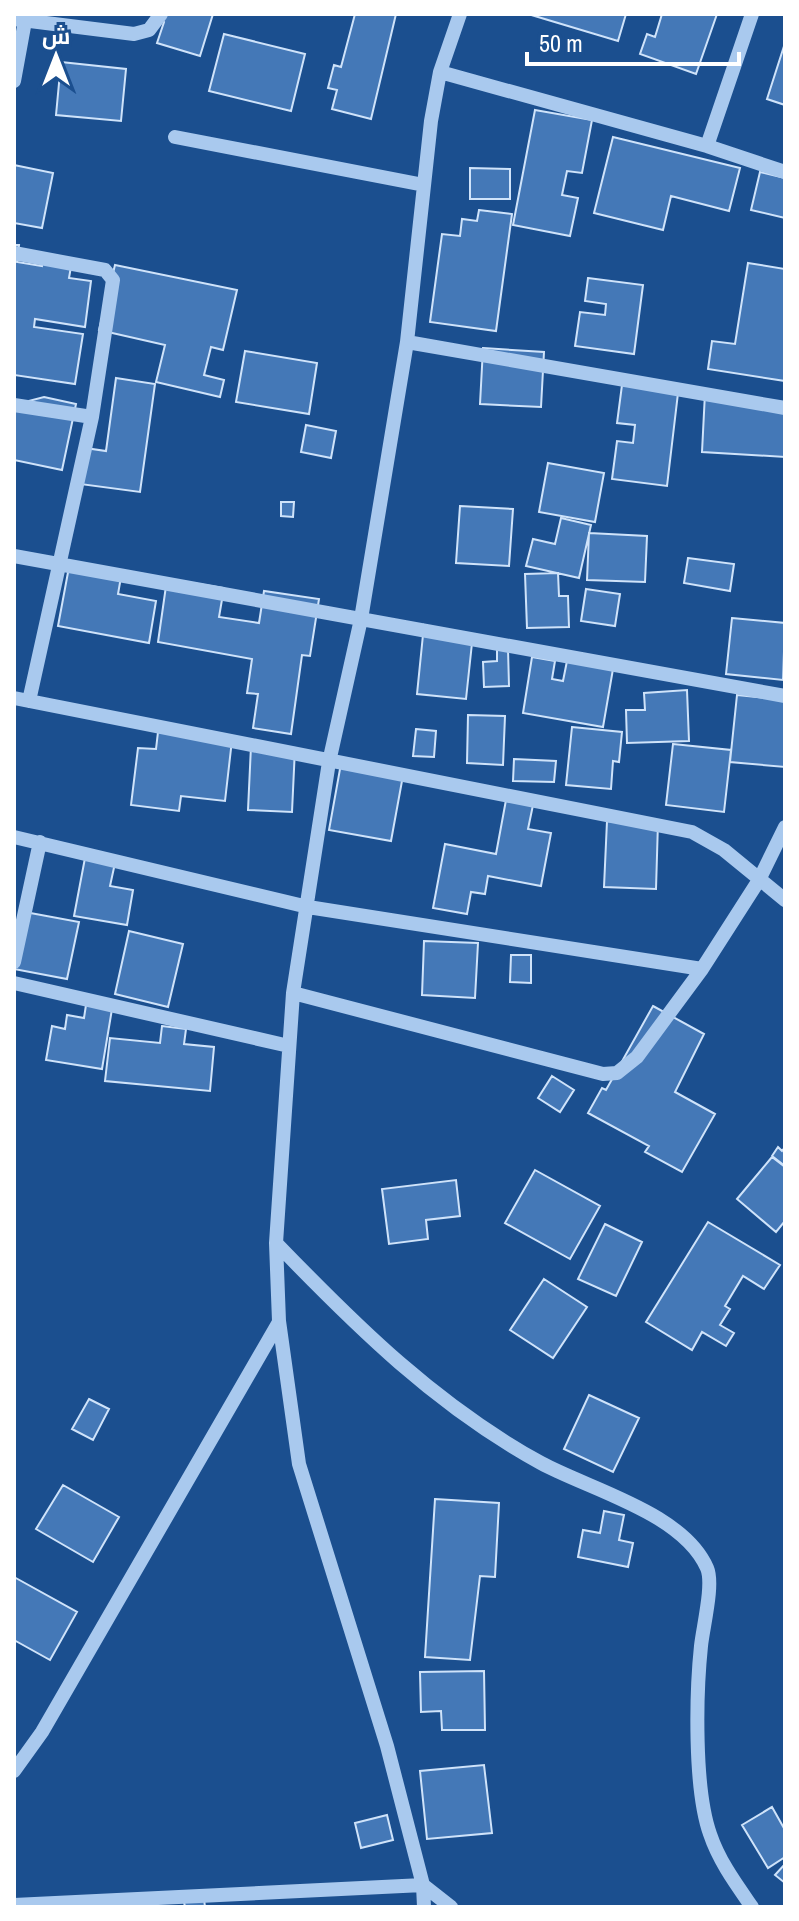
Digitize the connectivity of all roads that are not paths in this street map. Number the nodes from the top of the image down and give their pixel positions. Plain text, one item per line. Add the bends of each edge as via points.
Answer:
1 (161, 14) edge
2 (460, 14) edge
3 (752, 14) edge
4 (19, 20) edge
5 (440, 72) junction
6 (14, 81) edge
7 (175, 137) dead end
8 (707, 146) junction
9 (785, 172) edge
10 (424, 185) junction
11 (14, 253) edge
12 (407, 342) junction
13 (14, 405) edge
14 (785, 408) edge
15 (92, 417) junction
16 (14, 556) edge
17 (61, 563) junction
18 (361, 619) junction
19 (785, 696) edge
20 (21, 699) edge
21 (329, 762) junction
22 (785, 827) edge
23 (14, 837) edge
24 (40, 842) junction
25 (759, 880) junction
26 (785, 900) edge
27 (308, 907) junction
28 (14, 962) edge
29 (702, 969) junction
30 (14, 983) edge
31 (293, 993) junction
32 (289, 1046) junction
33 (276, 1243) junction
34 (279, 1321) junction
35 (14, 1771) edge
36 (423, 1885) junction
37 (14, 1905) edge
38 (424, 1907) edge
39 (451, 1907) edge
40 (752, 1907) edge

1 - 4 street via 149,30 134,34
2 - 5 street
3 - 8 street
4 - 6 street
5 - 8 street
5 - 10 street
7 - 10 street
8 - 9 street
10 - 12 street
11 - 15 street via 112,275
12 - 14 street
12 - 18 street
13 - 15 street
15 - 17 street
16 - 17 street
17 - 18 street
17 - 20 street
18 - 19 street
18 - 21 street
20 - 21 street
21 - 25 street via 692,832 724,850
21 - 27 street
22 - 25 street
23 - 24 street
24 - 27 street
24 - 28 street
25 - 26 street
25 - 29 street
27 - 29 street
27 - 31 street
29 - 31 street via 629,1066 603,1074
30 - 32 street
31 - 32 street
32 - 33 street
33 - 34 street
33 - 40 street via 348,1318 438,1398 541,1462 667,1523 696,1549 709,1572 701,1649 700,1758 709,1832
34 - 35 street via 42,1732
34 - 36 street via 299,1464 387,1746
36 - 37 street
36 - 38 street
36 - 39 street

